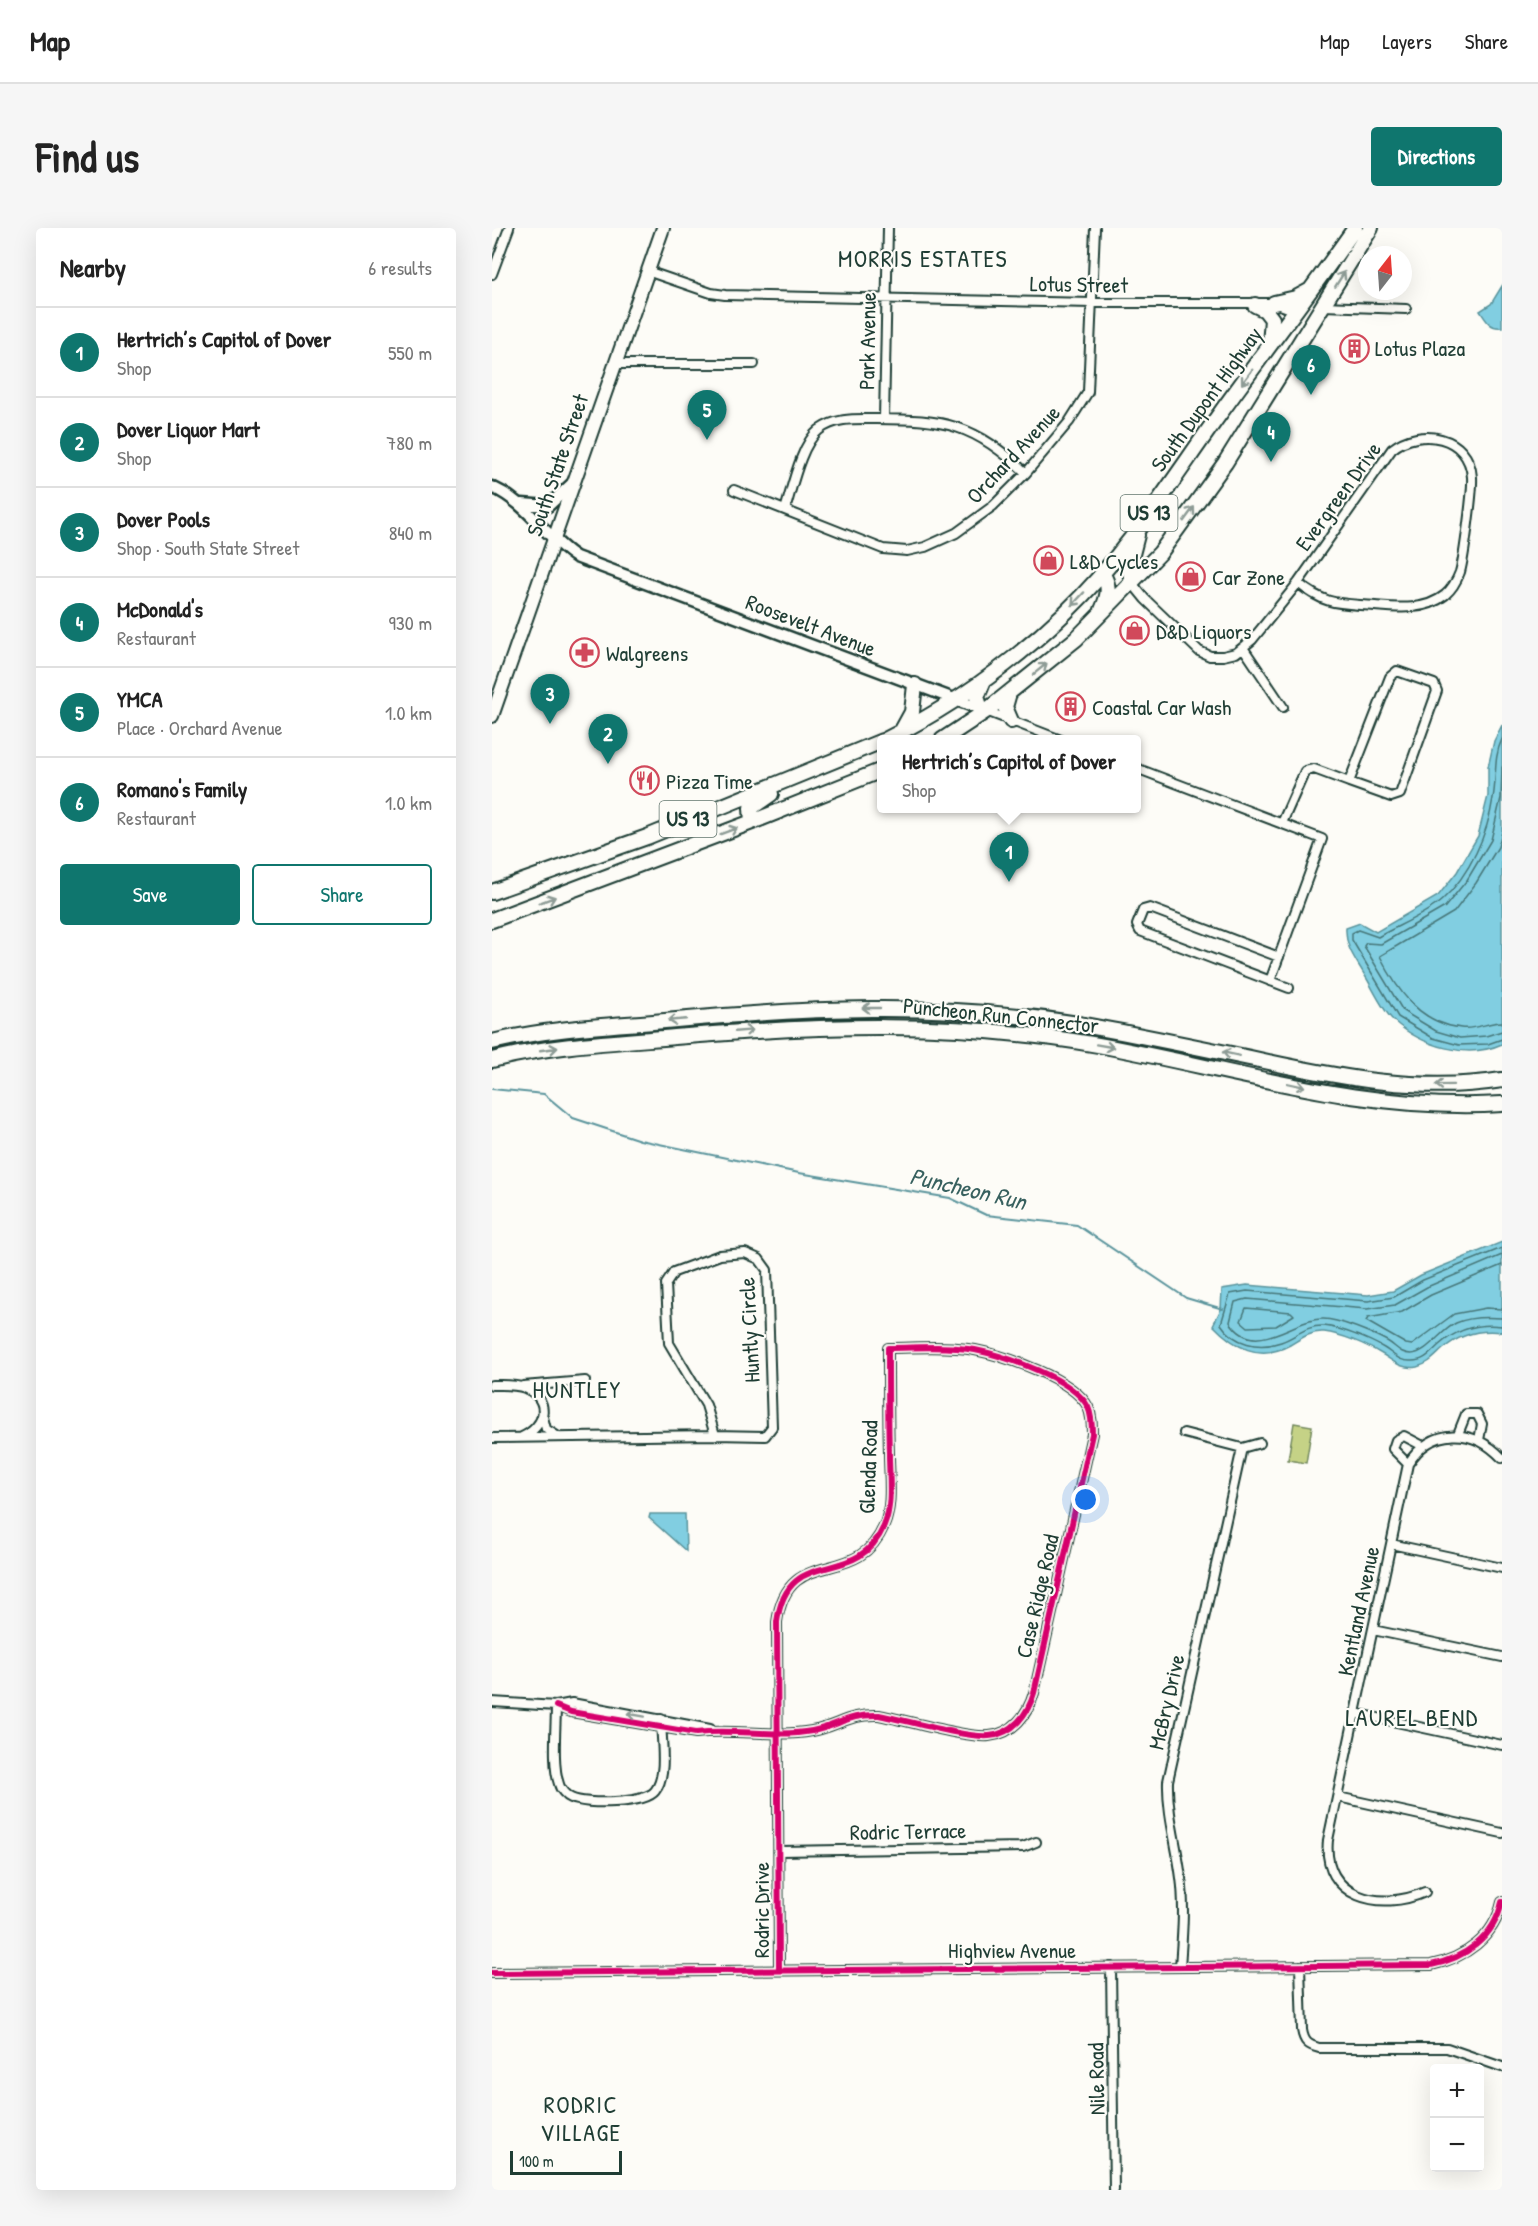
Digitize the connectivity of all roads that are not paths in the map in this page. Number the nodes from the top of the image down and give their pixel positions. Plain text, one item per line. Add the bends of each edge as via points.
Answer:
1 (509, 228) edge
2 (663, 228) edge
3 (888, 228) edge
4 (1095, 228) edge
5 (1356, 228) edge
6 (1371, 228) edge
7 (647, 271) junction
8 (492, 274) edge
9 (1313, 288) junction
10 (886, 297) junction
11 (1093, 303) junction
12 (1274, 303) junction
13 (1255, 304) junction
14 (1323, 306) junction
15 (1406, 309) dead end
16 (1297, 311) junction
17 (1269, 347) junction
18 (615, 364) junction
19 (754, 364) dead end
20 (1283, 370) junction
21 (884, 419) junction
22 (1026, 473) junction
23 (574, 482) junction
24 (492, 487) edge
25 (734, 490) dead end
26 (520, 503) junction
27 (785, 510) junction
28 (1144, 519) junction
29 (555, 537) junction
30 (1102, 573) junction
31 (1132, 583) junction
32 (1298, 583) junction
33 (1098, 617) junction
34 (1244, 649) junction
35 (984, 680) junction
36 (915, 685) junction
37 (1009, 693) junction
38 (955, 700) junction
39 (1283, 707) dead end
40 (983, 710) junction
41 (492, 716) edge
42 (1011, 721) junction
43 (901, 732) junction
44 (894, 735) edge
45 (949, 735) edge
46 (1047, 735) edge
47 (877, 743) edge
48 (848, 756) junction
49 (1141, 770) edge
50 (877, 772) edge
51 (1349, 782) junction
52 (752, 822) junction
53 (1282, 823) junction
54 (647, 837) junction
55 (537, 875) junction
56 (492, 886) edge
57 (492, 892) edge
58 (492, 901) edge
59 (492, 920) edge
60 (1279, 957) junction
61 (1269, 981) junction
62 (1289, 988) dead end
63 (492, 1042) edge
64 (492, 1060) edge
65 (1502, 1080) edge
66 (1502, 1104) edge
67 (888, 1348) joint
68 (585, 1381) dead end
69 (492, 1385) edge
70 (519, 1386) junction
71 (543, 1417) junction
72 (1184, 1433) dead end
73 (1458, 1434) junction
74 (715, 1435) junction
75 (520, 1437) junction
76 (492, 1438) edge
77 (564, 1438) junction
78 (1479, 1440) junction
79 (1260, 1443) dead end
80 (1423, 1446) junction
81 (1242, 1448) junction
82 (1502, 1458) edge
83 (1408, 1464) junction
84 (1391, 1544) junction
85 (1502, 1568) edge
86 (1372, 1630) junction
87 (1502, 1657) edge
88 (492, 1702) edge
89 (556, 1706) junction
90 (1355, 1713) junction
91 (661, 1719) junction
92 (661, 1728) junction
93 (714, 1731) junction
94 (779, 1732) junction
95 (1502, 1745) edge
96 (1338, 1797) junction
97 (1502, 1833) edge
98 (1036, 1842) dead end
99 (780, 1851) junction
100 (1425, 1892) dead end
101 (1502, 1902) edge
102 (1499, 1918) edge
103 (1300, 1966) junction
104 (1111, 1967) junction
105 (1180, 1967) junction
106 (779, 1969) junction
107 (492, 1973) edge
108 (1502, 2067) edge
109 (1114, 2190) edge

1 - 8 street
2 - 7 main road, South State Street
3 - 10 street, Park Avenue
4 - 11 street, Orchard Avenue
5 - 9 highway, South Dupont Highway / US 13
14 -> 6 highway, South Dupont Highway / US 13
7 - 10 street, Lotus Street via 716,294
7 - 18 main road, South State Street
9 - 12 highway via 1296,298
9 - 16 highway, South Dupont Highway / US 13
10 - 11 street, Lotus Street
10 - 21 street, Park Avenue
11 - 13 street, Lotus Street
11 - 22 street, Orchard Avenue via 1088,392 1081,407
12 - 13 street, Lotus Street
12 - 16 street, Lotus Street
13 - 17 highway via 1272,319
14 - 15 street
14 - 20 highway, South Dupont Highway / US 13
16 - 17 highway, South Dupont Highway / US 13
16 - 20 highway via 1303,324
17 -> 28 highway, South Dupont Highway / US 13
18 - 19 street
18 - 23 main road, South State Street
31 -> 20 highway, South Dupont Highway / US 13 via 1204,494
21 - 22 street via 958,426 988,441
21 - 27 street via 837,422 819,431 806,449
22 - 27 street, Orchard Avenue via 973,523 937,542 907,551 883,549
23 - 26 street via 548,506
23 - 29 main road, South State Street
24 - 26 street
25 - 27 street, Orchard Avenue
26 - 29 street, Roosevelt Avenue
28 - 30 highway, South Dupont Highway / US 13
28 - 31 highway via 1130,553
29 - 36 street, Roosevelt Avenue via 567,551 585,560
29 - 41 main road, South State Street
30 - 33 highway via 1108,589
30 -> 35 highway, South Dupont Highway / US 13 via 1067,612
31 - 33 highway, South Dupont Highway / US 13
31 - 34 street via 1199,651 1223,656
32 - 32 street, Evergreen Drive via 1399,443 1418,436 1439,438 1466,458 1472,477 1461,569 1445,595 1424,606 1397,608 1324,601
32 - 34 street, Evergreen Drive
37 -> 33 highway, South Dupont Highway / US 13
34 - 39 street
35 - 38 highway, South Dupont Highway / US 13
35 - 40 highway via 977,697
36 - 38 street, Roosevelt Avenue
36 - 43 highway via 912,712
37 - 40 highway, South Dupont Highway / US 13
37 - 42 highway via 1005,707
38 - 40 street, Roosevelt Avenue
38 - 43 highway, South Dupont Highway / US 13
40 - 42 street, Roosevelt Avenue
40 - 45 highway, South Dupont Highway / US 13
42 - 46 street, Roosevelt Avenue
43 - 44 highway, South Dupont Highway / US 13
47 - 48 highway, South Dupont Highway / US 13
48 - 52 highway via 823,773 763,797 751,808
48 - 54 highway, South Dupont Highway / US 13
49 - 53 street
50 - 52 highway, US 13
51 - 51 street via 1390,677 1397,671 1434,684 1437,691 1400,794 1391,797
51 - 53 street via 1314,770 1305,771
59 -> 52 highway, US 13
53 - 60 street via 1322,839
54 - 55 highway, South Dupont Highway / US 13
54 - 58 highway
55 - 56 highway
55 - 57 highway, South Dupont Highway / US 13
60 - 61 street
60 - 61 street via 1150,908 1143,910 1137,925 1140,930
61 - 62 street
65 -> 63 highway, Puncheon Run Connector via 1438,1086 1367,1081 1074,1024 918,1009 765,1012 558,1030
64 -> 66 highway, Puncheon Run Connector via 575,1046 783,1028 922,1026 1097,1045 1367,1100 1417,1105
67 - 94 street, Glenda Road via 888,1514 875,1541 863,1554 834,1568 802,1576 790,1584 782,1597 777,1622
67 - 94 street, Case Ridge Road via 958,1349 992,1355 1064,1384 1087,1407 1092,1434 1034,1694 1016,1725 990,1736 862,1714 812,1731
68 - 70 street
69 - 70 street
70 - 71 street via 539,1398 545,1411
71 - 75 street via 535,1428
71 - 77 street via 548,1432
72 - 81 street
73 - 78 street
73 - 78 street via 1466,1414 1477,1414 1482,1424
73 - 80 street, Kentland Avenue via 1444,1435
74 - 74 street, Huntly Circle via 706,1406 669,1343 666,1284 674,1272 720,1255 745,1253 759,1259 767,1270 772,1427 765,1436
74 - 77 street, Huntly Circle
75 - 76 street, Huntly Circle
75 - 77 street, Huntly Circle
78 - 82 street
79 - 81 street
80 - 83 street, Kentland Avenue
80 - 83 street via 1404,1436 1396,1440 1394,1449
81 - 105 street, McBry Drive via 1168,1781 1167,1804 1183,1905
83 - 84 street, Kentland Avenue
84 - 85 street
84 - 86 street, Kentland Avenue
86 - 87 street
86 - 90 street, Kentland Avenue
88 - 89 street
91 -> 89 street via 572,1704
89 - 92 street
89 - 92 street via 559,1785 570,1798 649,1798 660,1784
90 - 95 street
90 - 96 street, Kentland Avenue
91 - 92 street
91 - 93 street
92 - 93 street via 696,1733
93 - 94 street, Case Ridge Road
94 - 99 street, Glenda Road
96 - 97 street
96 - 100 street, Kentland Avenue via 1327,1853 1335,1877 1352,1893 1374,1900 1408,1900
98 - 99 street, Rodric Terrace via 1023,1847
99 - 106 street, Rodric Drive
101 - 102 street, Highview Avenue
102 - 103 street, Highview Avenue via 1482,1940 1448,1962
103 - 105 street, Highview Avenue
103 - 108 street via 1303,2039 1309,2045 1447,2048
104 - 105 street, Highview Avenue
104 - 106 street, Highview Avenue
104 - 109 street, Nile Road
106 - 107 street, Highview Avenue

